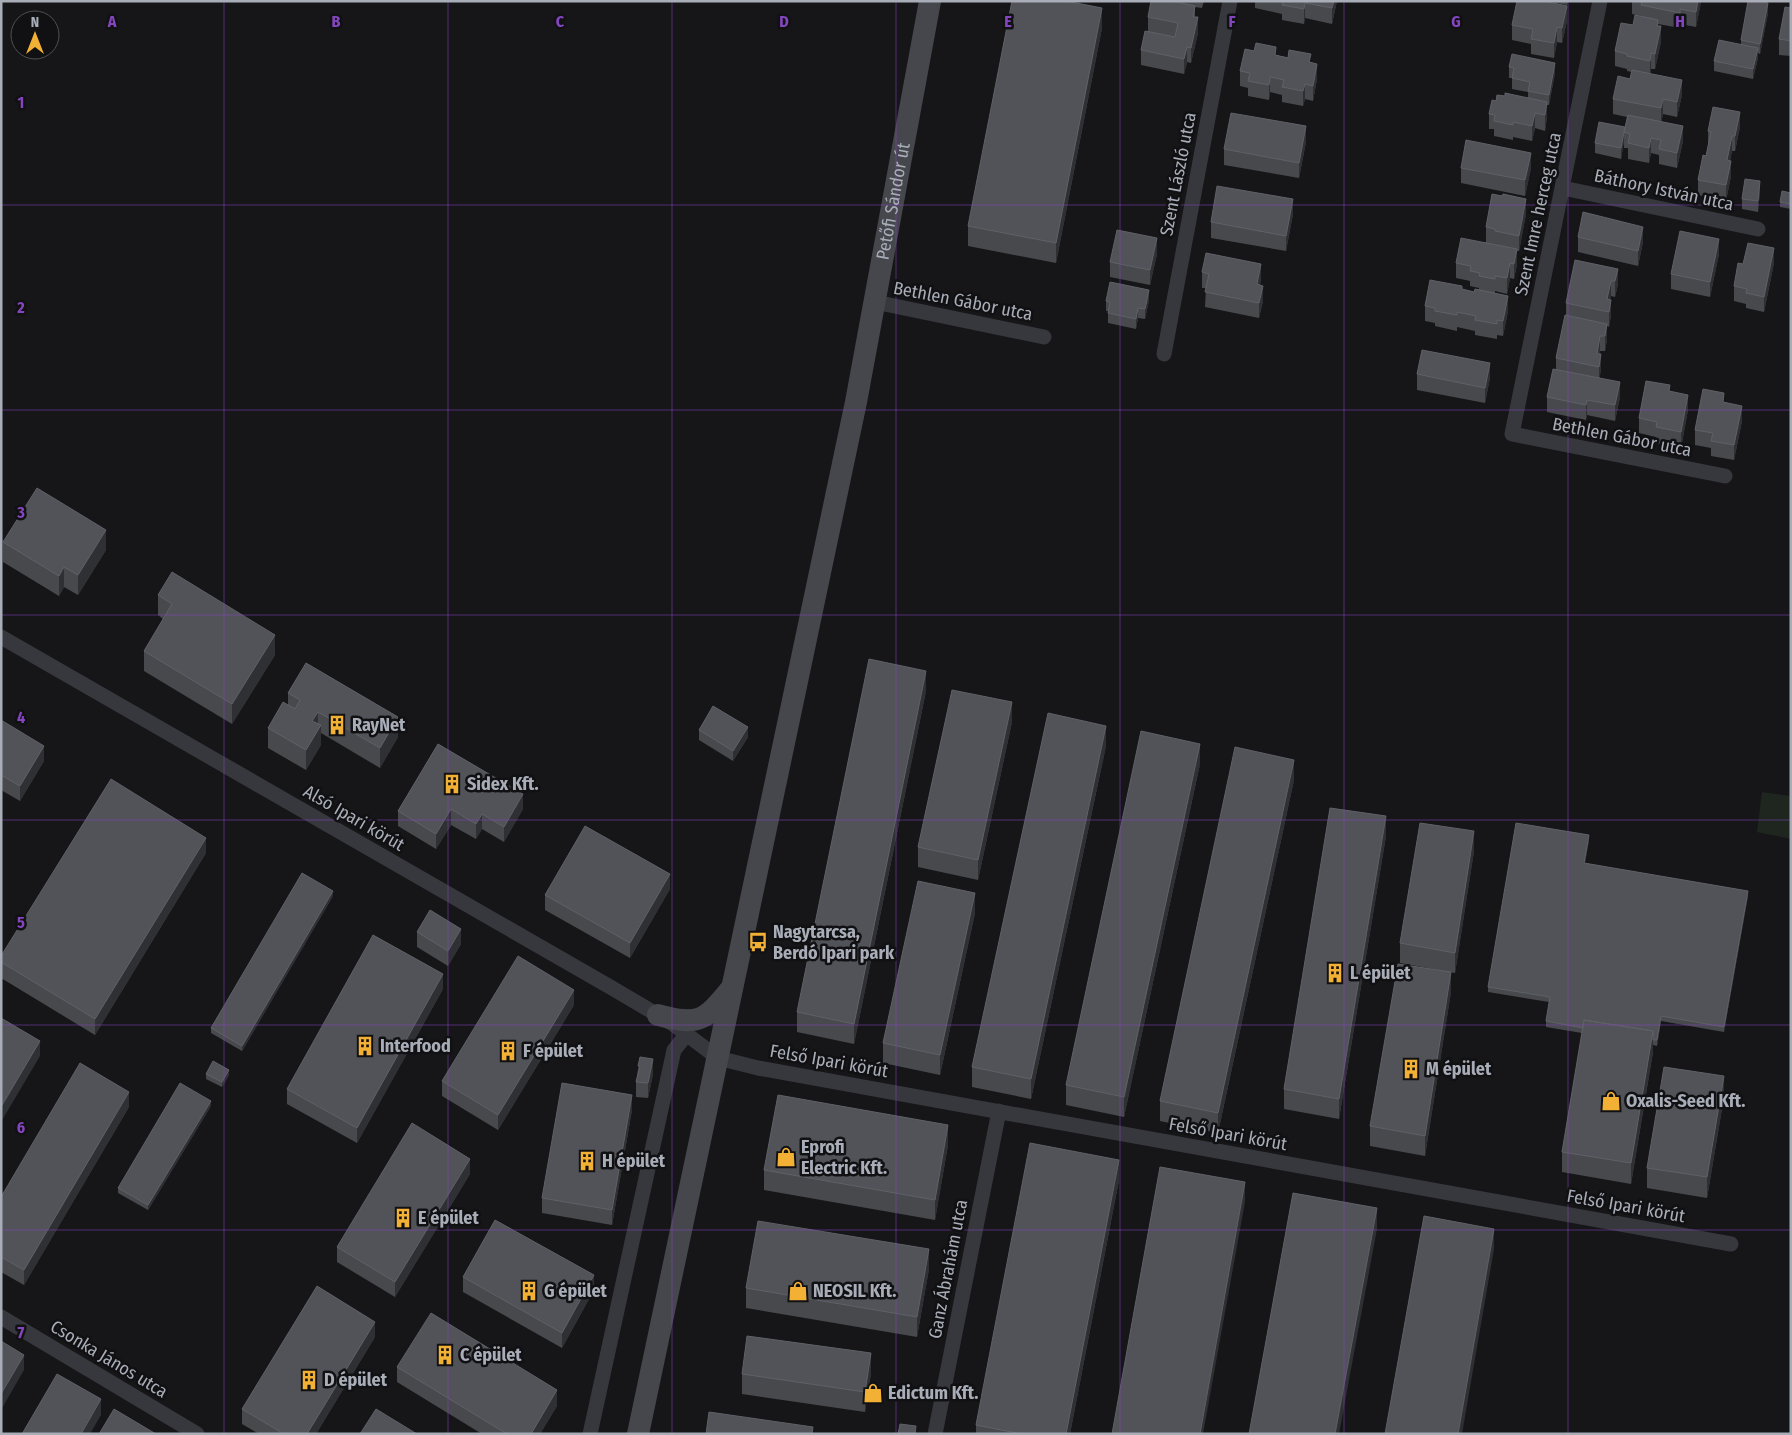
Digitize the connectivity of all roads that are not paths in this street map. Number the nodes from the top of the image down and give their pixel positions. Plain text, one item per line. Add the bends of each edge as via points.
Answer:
1 (930, 1) edge
2 (1230, 1) edge
3 (1600, 1) edge
4 (1563, 188) junction
5 (1758, 229) dead end
6 (875, 302) junction
7 (1044, 337) dead end
8 (1164, 354) dead end
9 (1512, 434) joint
10 (1725, 476) dead end
11 (1, 637) edge
12 (734, 986) junction
13 (658, 1015) junction
14 (687, 1034) junction
15 (718, 1058) junction
16 (999, 1111) junction
17 (1731, 1244) dead end
18 (1, 1317) edge
19 (197, 1434) edge
20 (590, 1434) edge
21 (638, 1434) edge
22 (934, 1434) edge

1 - 6 main road, Petőfi Sándor út
2 - 8 street, Szent László utca
3 - 4 street, Szent Imre herceg utca
4 - 5 street, Báthory István utca
4 - 9 street, Szent Imre herceg utca
6 - 7 street, Bethlen Gábor utca
6 - 12 main road, Petőfi Sándor út
9 - 10 street, Bethlen Gábor utca
11 - 13 street, Alsó Ipari körút
12 - 13 main road via 703,1018 688,1021
12 - 15 main road, Petőfi Sándor út
13 - 14 street, Alsó Ipari körút
14 - 15 street, Alsó Ipari körút
14 - 20 street via 674,1050
15 - 16 street, Felső Ipari körút
15 - 21 main road, Petőfi Sándor út
16 - 17 street, Felső Ipari körút
16 - 22 street, Ganz Ábrahám utca
18 - 19 street, Csonka János utca

